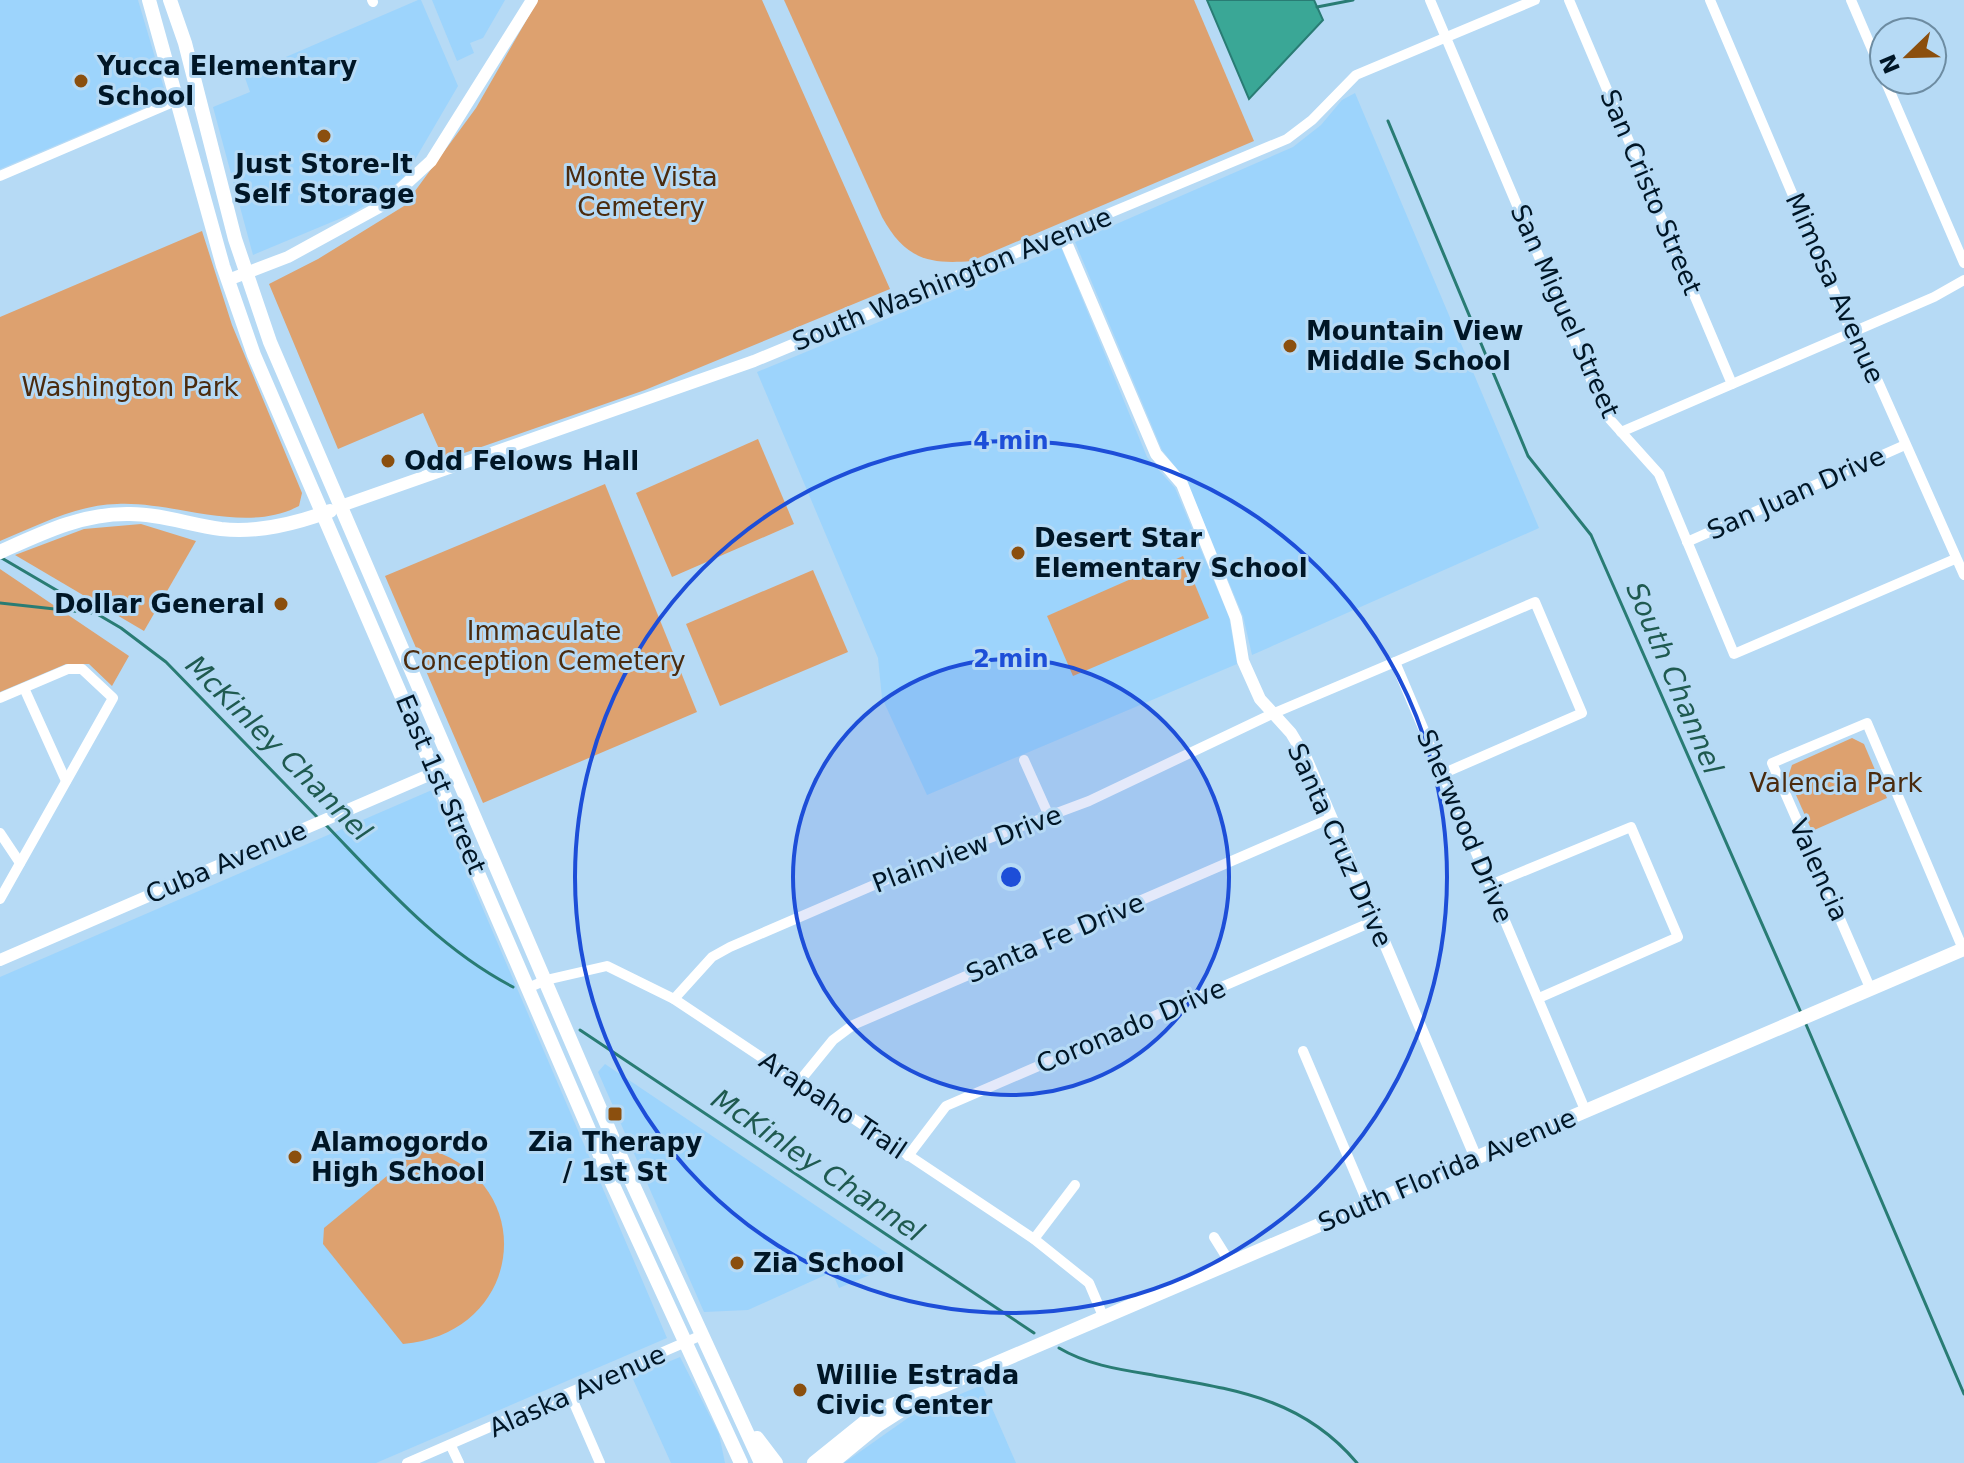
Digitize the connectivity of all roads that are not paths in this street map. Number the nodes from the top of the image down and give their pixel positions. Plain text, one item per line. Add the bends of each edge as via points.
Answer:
1 (149, 0) edge
2 (170, 0) edge
3 (532, 0) edge
4 (1430, 0) edge
5 (1535, 0) edge
6 (1569, 0) edge
7 (1710, 0) edge
8 (1851, 0) edge
9 (1445, 36) junction
10 (1868, 39) edge
11 (197, 96) junction
12 (1893, 96) edge
13 (178, 100) junction
14 (0, 176) edge
15 (1062, 233) junction
16 (1964, 263) edge
17 (246, 275) junction
18 (228, 280) junction
19 (1964, 280) edge
20 (1851, 332) junction
21 (1732, 384) junction
22 (1621, 432) junction
23 (1905, 445) junction
24 (341, 506) junction
25 (323, 513) junction
26 (1687, 542) junction
27 (5, 549) edge
28 (1955, 559) junction
29 (1964, 575) edge
30 (1395, 662) junction
31 (24, 688) junction
32 (0, 698) edge
33 (1272, 714) junction
34 (1024, 760) dead end
35 (452, 765) junction
36 (436, 771) junction
37 (1442, 774) junction
38 (66, 781) junction
39 (1049, 816) junction
40 (1331, 818) junction
41 (0, 833) edge
42 (20, 863) junction
43 (501, 876) junction
44 (483, 882) junction
45 (1490, 885) junction
46 (0, 899) edge
47 (1374, 921) junction
48 (1964, 949) edge
49 (0, 960) edge
50 (546, 980) junction
51 (528, 988) junction
52 (1871, 990) junction
53 (1539, 998) junction
54 (674, 999) junction
55 (1303, 1051) dead end
56 (798, 1083) junction
57 (1586, 1112) junction
58 (908, 1156) junction
59 (1476, 1158) junction
60 (1075, 1185) dead end
61 (1368, 1204) junction
62 (1214, 1237) dead end
63 (1034, 1239) junction
64 (1229, 1261) junction
65 (1103, 1316) junction
66 (702, 1335) junction
67 (685, 1343) junction
68 (930, 1390) junction
69 (570, 1394) junction
70 (741, 1417) junction
71 (864, 1420) junction
72 (451, 1446) junction
73 (407, 1463) edge
74 (459, 1463) edge
75 (600, 1463) edge
76 (741, 1463) edge
77 (761, 1463) edge
78 (776, 1463) edge
79 (801, 1463) edge
80 (814, 1463) edge
81 (832, 1463) edge

1 - 13 main road, East 1st Street
2 - 11 main road, East 1st Street
3 - 17 street via 431,161 383,205
4 - 9 street, San Miguel Street
5 - 9 street, South Washington Avenue
6 - 21 street, San Cristo Street
7 - 20 street, Mimosa Avenue
8 - 10 street
9 - 15 street, South Washington Avenue via 1356,75 1287,139
9 - 22 street, San Miguel Street via 1606,415
11 - 13 street
11 - 17 main road, East 1st Street
12 - 16 street
13 - 14 street
13 - 18 main road, East 1st Street
15 - 24 street, South Washington Avenue via 754,361
15 - 33 street, Santa Cruz Drive via 1156,454 1182,484 1236,618 1243,661
17 - 18 street
17 - 24 main road, East 1st Street
18 - 25 main road, East 1st Street via 254,355
19 - 20 street
20 - 21 street
20 - 23 street, Mimosa Avenue
21 - 22 street
22 - 26 street, San Miguel Street via 1659,474
23 - 26 street, San Juan Drive
23 - 28 street, Mimosa Avenue
24 - 25 main road
24 - 35 main road, East 1st Street
25 - 27 main road via 251,530 161,516 104,515 79,519
25 - 36 main road, East 1st Street
26 - 28 street, San Miguel Street via 1734,654
28 - 29 street, Mimosa Avenue
30 - 33 street
30 - 37 street, Sherwood Drive
30 - 37 street via 1535,602 1582,713
31 - 32 street
31 - 38 street
31 - 38 street via 68,669 82,669 113,698
33 - 39 street, Plainview Drive
33 - 40 street, Santa Cruz Drive via 1306,758
34 - 39 street
35 - 36 street, Cuba Avenue
35 - 43 main road, East 1st Street
36 - 44 main road, East 1st Street
36 - 49 street, Cuba Avenue
37 - 45 street, Sherwood Drive
38 - 42 street
39 - 54 street, Plainview Drive via 730,947 712,957
40 - 47 street, Santa Cruz Drive
40 - 56 street, Santa Fe Drive via 853,1025 833,1040
41 - 42 street
42 - 46 street
43 - 44 street
43 - 50 main road, East 1st Street
44 - 51 main road, East 1st Street
45 - 53 street, Sherwood Drive
45 - 53 street via 1631,827 1678,937
47 - 58 street, Coronado Drive via 946,1106
47 - 59 street, Santa Cruz Drive
48 - 52 main road, South Florida Avenue
48 - 52 street, Valencia via 1867,723 1772,763
50 - 51 street, Arapaho Trail
50 - 54 street, Arapaho Trail via 607,966
50 - 66 main road, East 1st Street
51 - 67 main road, East 1st Street
52 - 57 main road, South Florida Avenue
53 - 57 street, Sherwood Drive
54 - 56 street, Arapaho Trail
55 - 61 street
56 - 58 street, Arapaho Trail
57 - 59 main road, South Florida Avenue
58 - 63 street, Arapaho Trail
59 - 61 main road, South Florida Avenue
60 - 63 street
61 - 64 main road, South Florida Avenue
62 - 64 street
63 - 65 street, Arapaho Trail via 1089,1283
64 - 65 main road, South Florida Avenue
65 - 68 main road, South Florida Avenue
66 - 67 street, Alaska Avenue
66 - 70 main road, East 1st Street
67 - 69 street, Alaska Avenue
67 - 76 main road, East 1st Street
68 - 71 main road, South Florida Avenue
68 - 81 main road, South Florida Avenue
69 - 72 street, Alaska Avenue
69 - 75 street
70 - 77 main road, East 1st Street
70 - 78 main road
71 - 79 main road
71 - 80 main road, South Florida Avenue
72 - 73 street, Alaska Avenue
72 - 74 street

